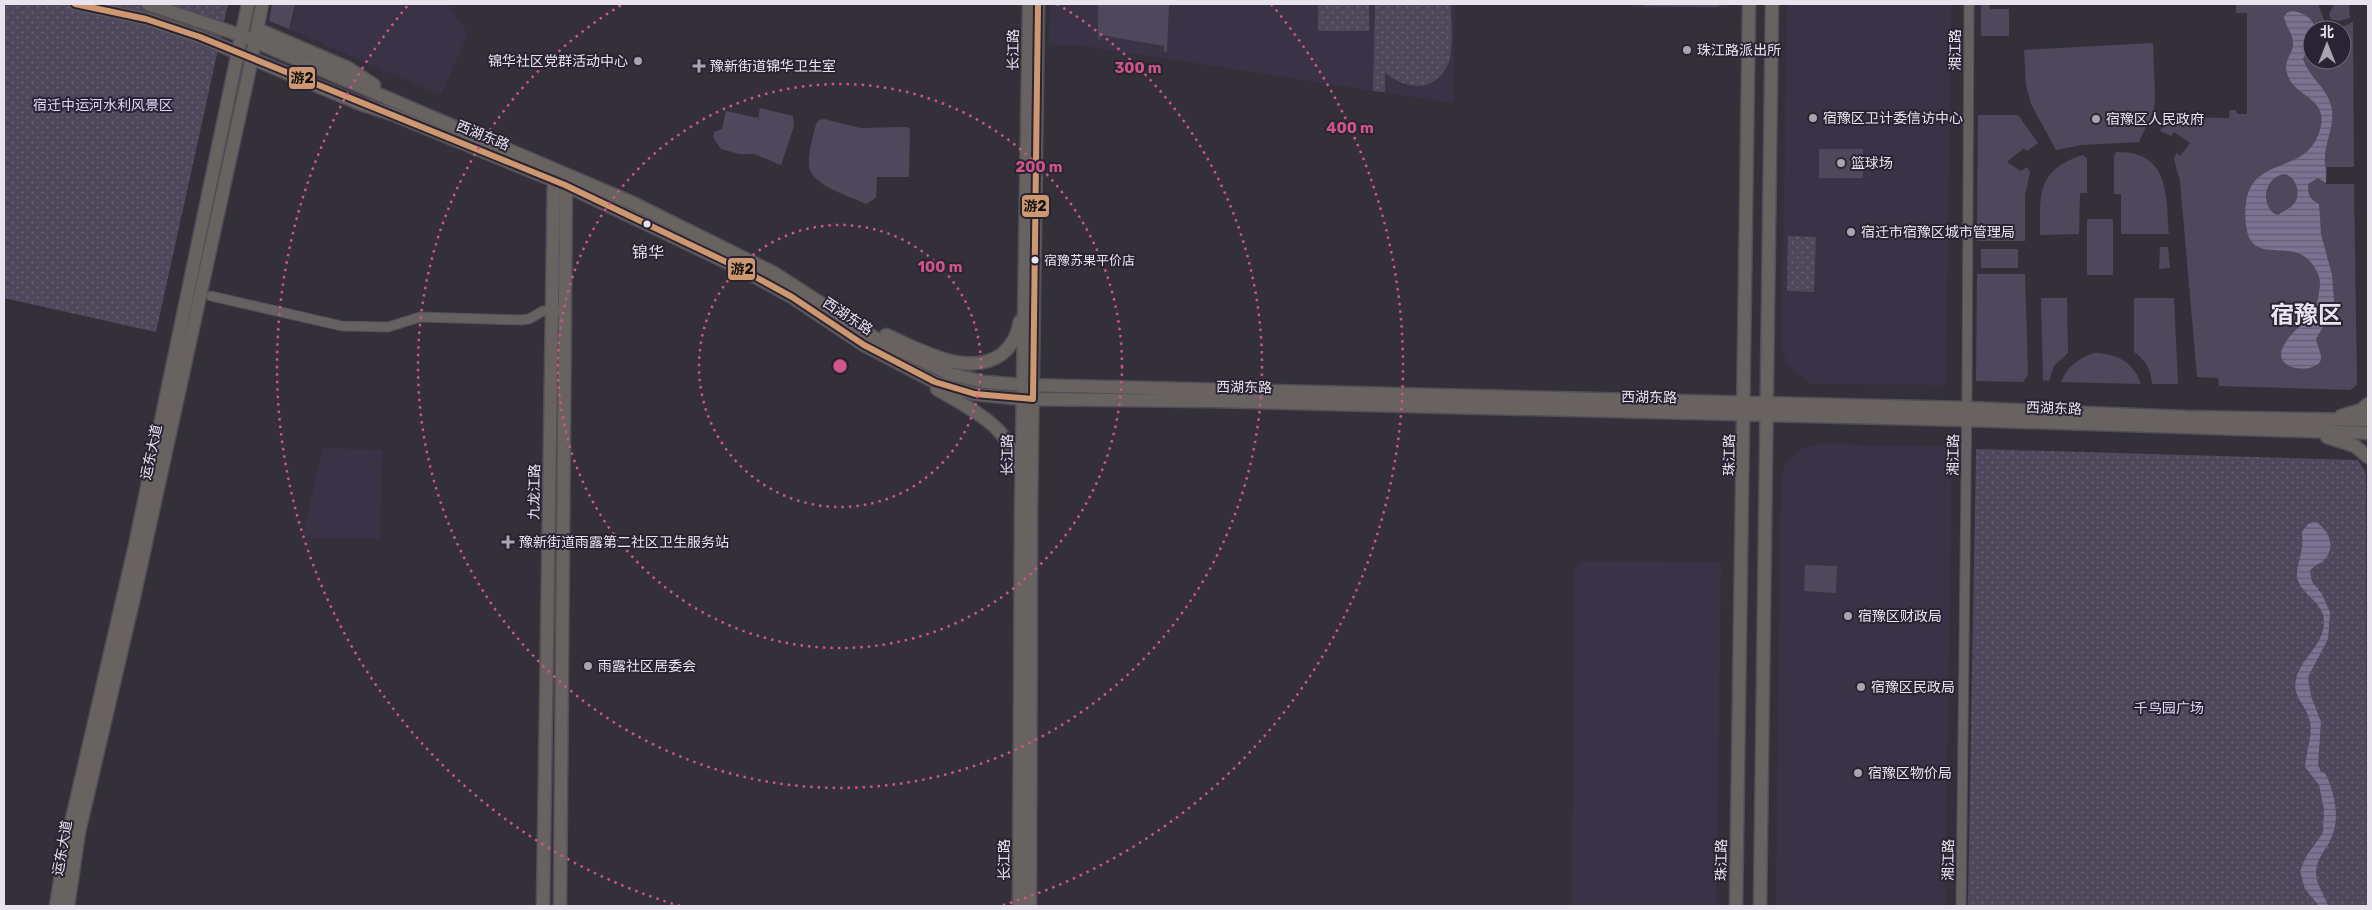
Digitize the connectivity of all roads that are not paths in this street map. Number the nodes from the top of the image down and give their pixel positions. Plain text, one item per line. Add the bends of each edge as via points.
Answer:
1 (75, 4) edge
2 (148, 4) edge
3 (248, 4) edge
4 (262, 4) edge
5 (1029, 4) edge
6 (1038, 4) edge
7 (1749, 4) edge
8 (1774, 4) edge
9 (1968, 4) edge
10 (240, 34) junction
11 (256, 35) junction
12 (236, 53) junction
13 (252, 59) junction
14 (560, 177) junction
15 (1025, 278) junction
16 (211, 296) dead end
17 (558, 310) junction
18 (850, 322) junction
19 (864, 345) junction
20 (1028, 384) junction
21 (1028, 399) junction
22 (2368, 404) edge
23 (1744, 409) junction
24 (1767, 409) junction
25 (1967, 414) junction
26 (2314, 419) junction
27 (2368, 420) edge
28 (2282, 430) junction
29 (2368, 433) edge
30 (2368, 457) edge
31 (1021, 500) junction
32 (56, 906) edge
33 (68, 906) edge
34 (543, 906) edge
35 (560, 906) edge
36 (1019, 906) edge
37 (1030, 906) edge
38 (1736, 906) edge
39 (1760, 906) edge
40 (1961, 906) edge

1 - 12 main road, 西湖东路 via 146,19
2 - 10 main road, 西湖东路
3 - 10 main road, 运东大道
4 - 11 main road, 运东大道
5 - 15 main road, 长江路
6 - 20 main road, 长江路
7 - 23 main road, 珠江路
8 - 24 main road
9 - 25 street, 湘江路
10 - 11 main road, 西湖东路
10 - 12 main road, 运东大道
11 - 13 main road, 运东大道
11 - 14 main road, 西湖东路
12 - 13 main road, 西湖东路
12 - 32 main road, 运东大道 via 134,550 66,846
13 - 14 main road, 西湖东路
13 - 33 main road, 运东大道 via 79,832
14 - 17 main road, 九龙江路
14 - 18 main road, 西湖东路 via 633,203 749,260 792,283
14 - 19 main road, 西湖东路 via 792,297
15 - 18 main road via 1015,338 999,356 982,363 954,362
15 - 20 main road, 长江路
16 - 17 street via 316,321 366,327 388,327 420,317 521,320
17 - 34 main road, 九龙江路
17 - 35 main road, 九龙江路
18 - 20 main road, 西湖东路 via 950,374 985,382
19 - 21 main road, 西湖东路 via 954,389
19 - 31 main road via 982,416 1000,432 1015,454
20 - 21 main road, 长江路
20 - 23 main road, 西湖东路
21 - 23 main road, 西湖东路
21 - 31 main road, 长江路
21 - 37 main road, 长江路
22 - 26 main road via 2347,415
23 - 24 main road, 西湖东路
23 - 38 main road, 珠江路
24 - 25 main road, 西湖东路
24 - 39 main road
25 - 26 main road, 西湖东路
25 - 28 main road, 西湖东路
25 - 40 street, 湘江路
26 - 27 main road, 西湖东路
28 - 29 main road, 西湖东路
28 - 30 main road via 2339,439
31 - 36 main road, 长江路

